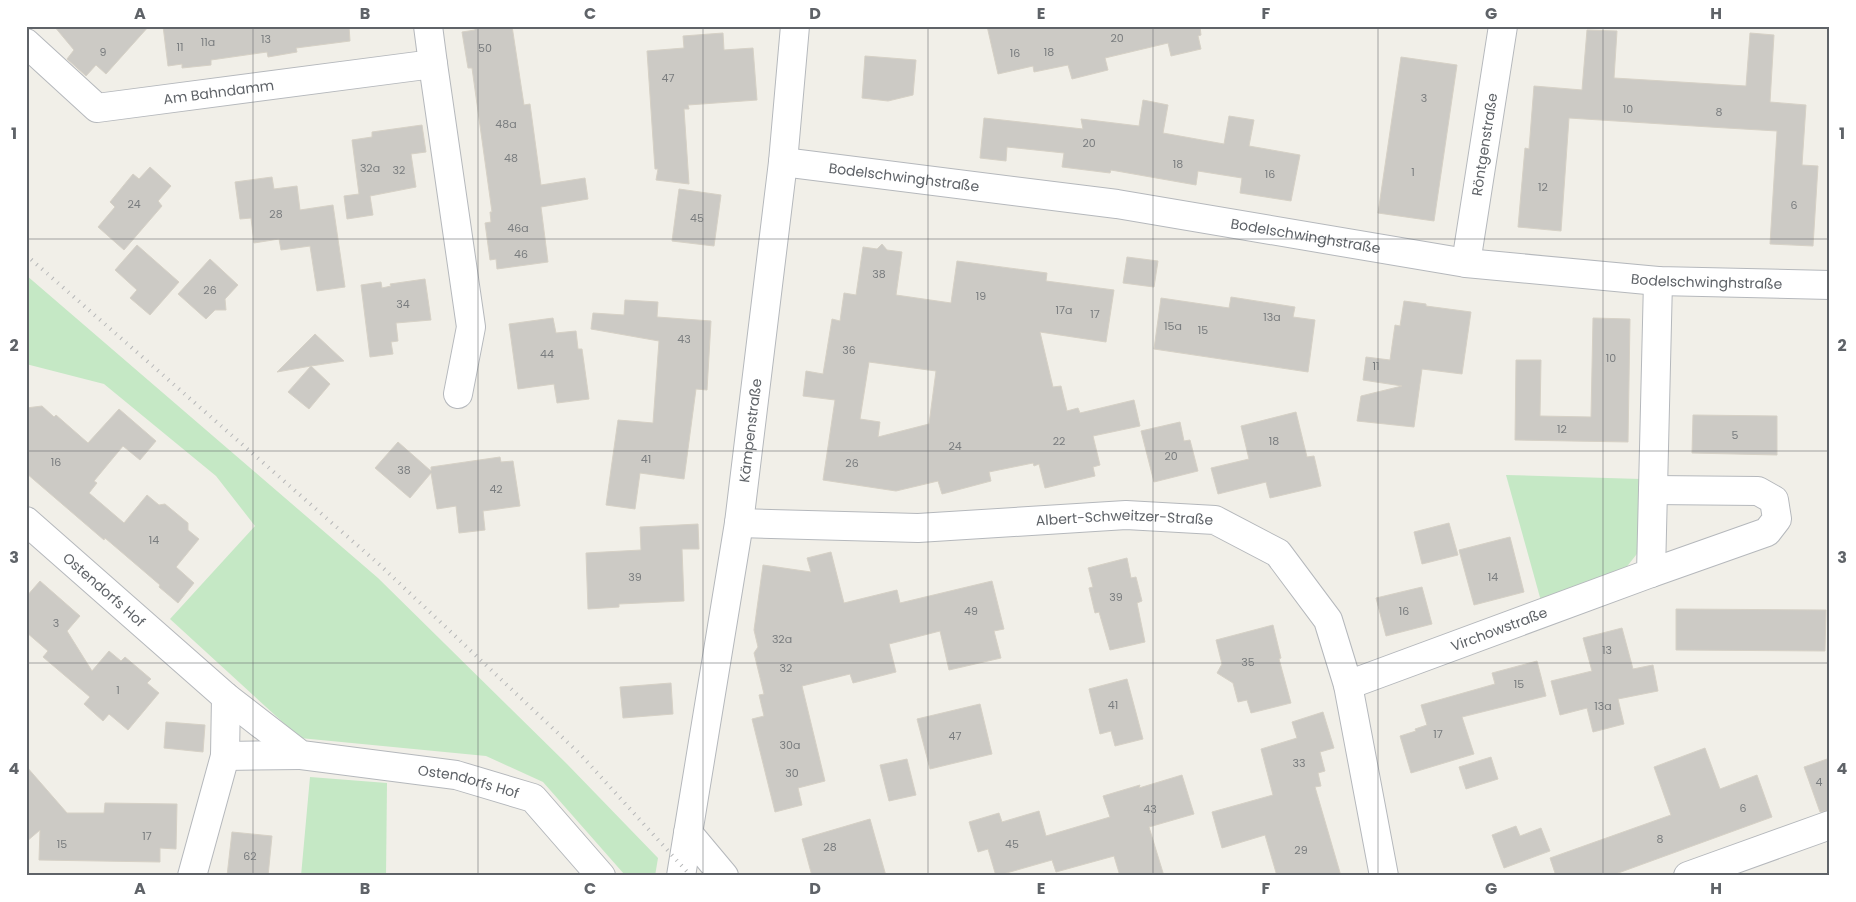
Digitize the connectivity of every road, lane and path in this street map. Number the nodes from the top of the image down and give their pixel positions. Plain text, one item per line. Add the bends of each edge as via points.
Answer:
1 (428, 26) edge
2 (795, 26) edge
3 (1503, 26) edge
4 (26, 44) edge
5 (434, 64) junction
6 (783, 162) junction
7 (1466, 263) junction
8 (1658, 281) junction
9 (1830, 285) edge
10 (458, 394) dead end
11 (1653, 490) junction
12 (26, 521) edge
13 (739, 523) junction
14 (1651, 573) junction
15 (1348, 685) junction
16 (226, 698) junction
17 (302, 755) junction
18 (225, 756) junction
19 (1830, 825) edge
20 (688, 833) junction
21 (192, 876) edge
22 (601, 876) edge
23 (681, 876) edge
24 (724, 876) edge
25 (1384, 876) edge
26 (1688, 876) edge

1 - 5 street
2 - 6 street, Kämpenstraße
3 - 7 street, Röntgenstraße
4 - 5 street, Am Bahndamm via 97,108
5 - 10 street via 471,327
6 - 7 street, Bodelschwinghstraße via 1117,204
6 - 13 street, Kämpenstraße
7 - 8 street, Bodelschwinghstraße
8 - 9 street, Bodelschwinghstraße
8 - 11 street
11 - 14 street
11 - 14 street, Virchowstraße via 1758,491 1774,500 1777,518 1767,532
12 - 16 street, Ostendorfs Hof
13 - 15 street, Albert-Schweitzer-Straße via 918,528 1126,515 1215,520 1278,553 1328,620
13 - 20 street, Kämpenstraße
14 - 15 street, Virchowstraße
15 - 25 street, Albert-Schweitzer-Straße
16 - 17 street, Ostendorfs Hof
16 - 18 street
17 - 18 street, Ostendorfs Hof
17 - 22 street, Ostendorfs Hof via 456,775 533,798
18 - 21 street
19 - 26 street
20 - 23 street, Kämpenstraße
20 - 24 street

